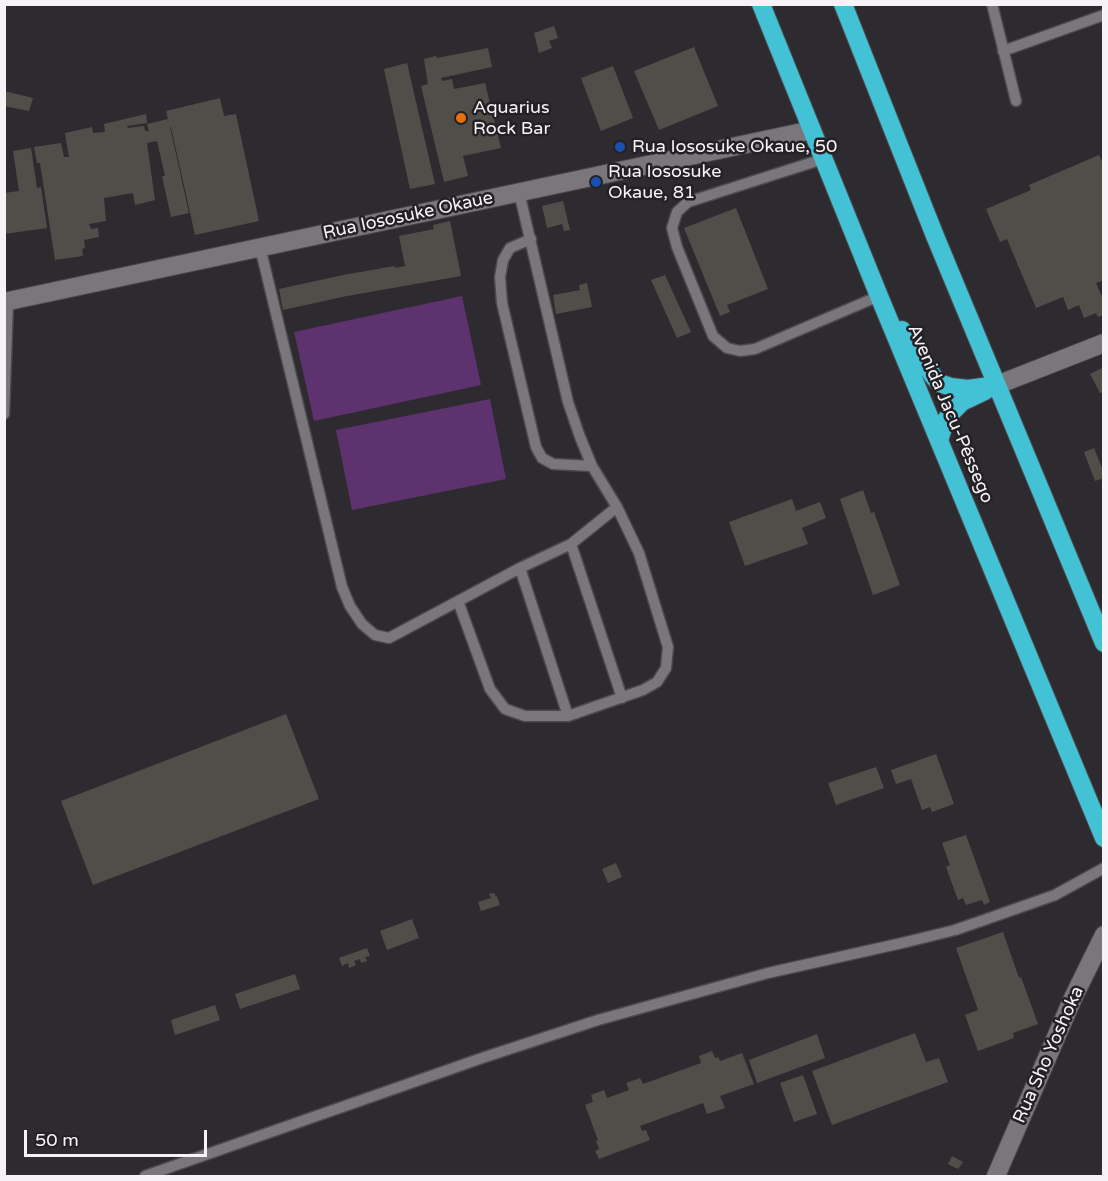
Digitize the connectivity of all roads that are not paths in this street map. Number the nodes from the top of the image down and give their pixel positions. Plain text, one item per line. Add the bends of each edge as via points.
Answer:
1 (761, 4) edge
2 (843, 4) edge
3 (992, 4) edge
4 (1104, 15) edge
5 (1003, 51) junction
6 (1016, 101) dead end
7 (812, 130) junction
8 (823, 159) junction
9 (519, 192) junction
10 (531, 239) junction
11 (260, 247) junction
12 (879, 296) junction
13 (6, 302) edge
14 (1104, 344) edge
15 (997, 385) junction
16 (4, 414) edge
17 (939, 441) junction
18 (592, 466) junction
19 (617, 507) junction
20 (571, 544) junction
21 (520, 568) junction
22 (458, 601) junction
23 (1104, 643) edge
24 (622, 698) junction
25 (568, 716) junction
26 (1104, 838) edge
27 (1104, 868) edge
28 (1104, 935) edge
29 (145, 1176) edge
30 (996, 1176) edge

1 - 7 highway, Avenida Jacu-Pêssego
2 - 15 highway
3 - 5 lane
4 - 5 lane
5 - 6 lane
7 - 8 highway, Avenida Jacu-Pêssego
7 - 9 street, Rua Iososuke Okaue
8 - 12 highway, Avenida Jacu-Pêssego
8 - 12 lane via 688,202 677,212 672,228 677,247 713,336 727,348 755,349
9 - 10 lane
9 - 11 street, Rua Iososuke Okaue
10 - 18 lane via 568,402
10 - 18 lane via 510,248 500,277 501,303 536,447 542,458 553,464
11 - 13 street, Rua Iososuke Okaue
11 - 22 lane via 342,587 350,606 375,635 389,638
12 - 15 highway via 939,383 968,389
12 - 17 highway, Avenida Jacu-Pêssego
13 - 16 lane
14 - 15 street
15 - 17 highway via 962,402 945,422
15 - 23 highway
17 - 26 highway, Avenida Jacu-Pêssego
18 - 19 lane
19 - 20 lane
19 - 24 lane via 639,553 668,647 666,668 657,682
20 - 21 lane
20 - 24 lane
21 - 22 lane
21 - 25 lane
22 - 25 lane via 490,689 505,709 525,716
24 - 25 lane
27 - 29 lane via 1055,895 984,921 768,973 598,1020
28 - 30 street, Rua Sho Yoshoka via 1072,998

